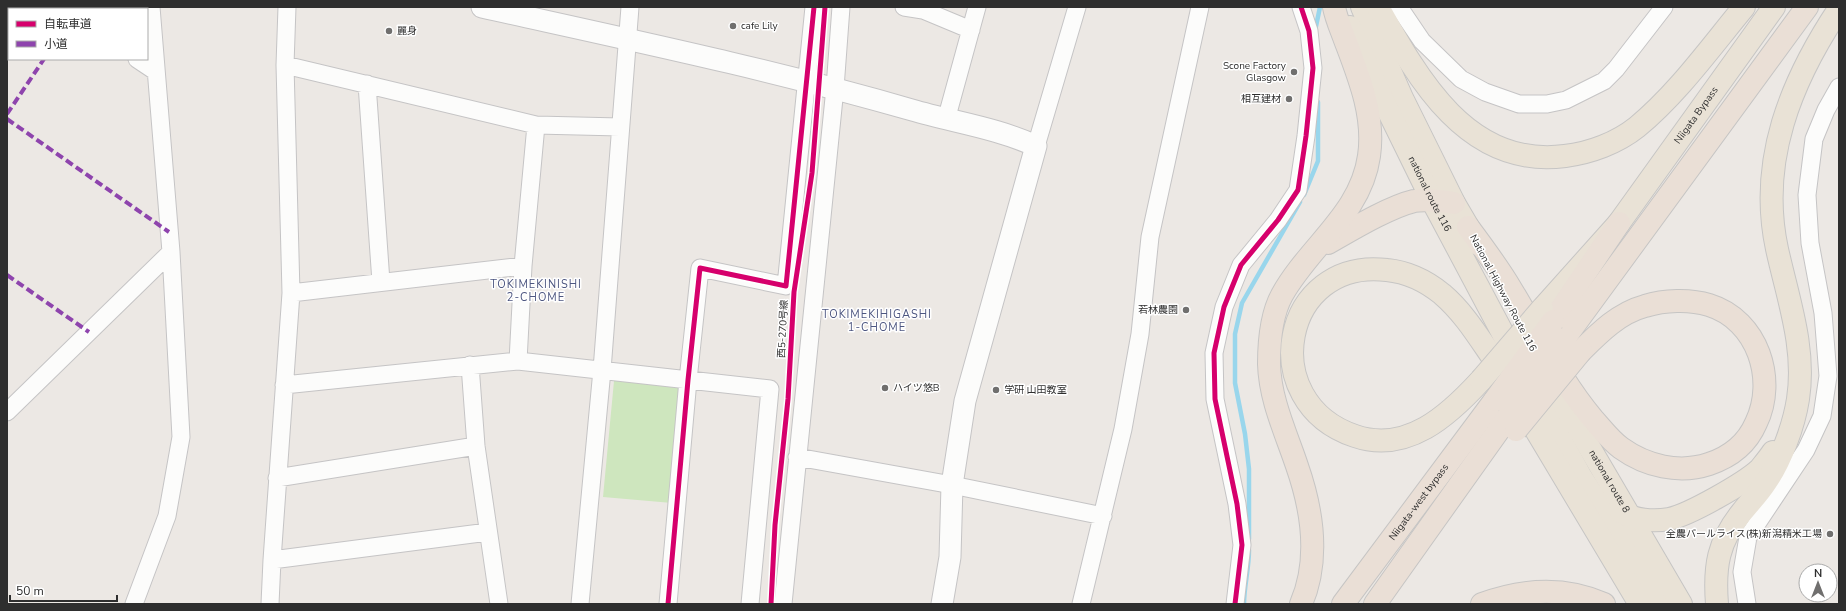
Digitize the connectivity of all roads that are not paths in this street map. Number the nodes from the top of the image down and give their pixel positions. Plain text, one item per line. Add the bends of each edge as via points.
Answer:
1 (151, 7) edge
2 (287, 7) edge
3 (482, 7) edge
4 (630, 7) edge
5 (814, 7) edge
6 (841, 7) edge
7 (904, 7) edge
8 (977, 7) edge
9 (1077, 7) edge
10 (1200, 7) edge
11 (1301, 7) edge
12 (1334, 7) edge
13 (1341, 7) edge
14 (1362, 7) edge
15 (1378, 7) edge
16 (1399, 7) edge
17 (1664, 7) edge
18 (1744, 7) edge
19 (1774, 7) edge
20 (1807, 7) edge
21 (924, 8) edge
22 (1839, 9) edge
23 (971, 30) junction
24 (628, 39) junction
25 (138, 60) edge
26 (285, 65) junction
27 (155, 71) junction
28 (806, 81) junction
29 (367, 84) junction
30 (1839, 86) edge
31 (835, 88) junction
32 (946, 120) junction
33 (536, 125) junction
34 (620, 128) junction
35 (1036, 146) junction
36 (1432, 200) junction
37 (1454, 203) junction
38 (1468, 226) junction
39 (171, 252) junction
40 (1308, 258) junction
41 (522, 266) junction
42 (381, 282) junction
43 (291, 293) junction
44 (1548, 315) junction
45 (1573, 345) junction
46 (518, 361) junction
47 (470, 365) junction
48 (1531, 369) junction
49 (602, 370) junction
50 (688, 380) junction
51 (284, 385) junction
52 (7, 412) edge
53 (1507, 416) junction
54 (1793, 418) junction
55 (476, 446) junction
56 (797, 457) junction
57 (1581, 477) junction
58 (277, 478) junction
59 (952, 486) junction
60 (1103, 516) junction
61 (1629, 516) junction
62 (488, 532) junction
63 (272, 560) junction
64 (1379, 598) edge
65 (134, 604) edge
66 (270, 604) edge
67 (499, 604) edge
68 (580, 604) edge
69 (668, 604) edge
70 (750, 604) edge
71 (783, 604) edge
72 (942, 604) edge
73 (1081, 604) edge
74 (1235, 604) edge
75 (1301, 604) edge
76 (1344, 604) edge
77 (1482, 604) edge
78 (1604, 604) edge
79 (1640, 604) edge
80 (1663, 604) edge
81 (1681, 604) edge
82 (1718, 604) edge
83 (1747, 604) edge

1 - 27 street
2 - 26 street
3 - 24 street
4 - 24 street
5 - 28 street
6 - 31 street
7 - 21 street
8 - 23 street
9 - 35 street
10 - 60 street via 1150,237 1140,334 1123,429
11 - 74 street via 1310,31 1313,68 1298,190 1278,220 1241,265 1224,307 1214,353 1215,399 1237,504 1242,545
12 - 40 highway via 1362,87 1368,114 1369,156 1356,198 1341,220
13 - 36 highway, national route 116
14 - 37 highway, national route 116 via 1402,98
15 - 18 highway via 1406,57 1431,94 1459,123 1516,155 1548,158 1580,154 1604,146 1636,128 1682,82
16 - 17 street via 1422,41 1461,79 1485,92 1518,104 1547,104 1566,100 1604,81
19 - 44 highway, Niigata Bypass via 1619,223
20 - 45 highway
21 - 23 street
22 - 54 highway via 1817,42 1789,100 1774,163 1773,221 1794,315 1799,351 1800,380
23 - 32 street
24 - 28 street
24 - 34 street
25 - 27 street
26 - 29 street
26 - 43 street
27 - 39 street
28 - 31 street
28 - 50 street via 786,286 700,268
29 - 33 street
29 - 42 street
30 - 83 street via 1814,139 1807,195 1810,243 1823,313 1828,376 1822,416 1806,450 1748,537 1742,572
31 - 32 street
31 - 56 street
32 - 35 street via 1012,135
33 - 34 street
33 - 41 street
34 - 49 street
35 - 59 street via 965,400
36 - 37 highway
36 - 40 highway via 1415,201 1399,206 1345,233
36 - 48 highway, national route 116
37 - 38 highway, national route 116
38 - 45 highway via 1510,287 1554,364 1584,408 1620,447 1642,460 1661,467 1700,467 1722,460 1739,448 1752,432 1762,412 1765,394 1764,372 1758,350 1746,330 1729,315 1710,305 1667,302 1645,306 1624,315
38 - 48 highway, National Highway Route 116
39 - 52 street
39 - 65 street via 181,437 168,516
40 - 75 highway via 1281,297 1274,318 1269,365 1272,390 1310,515 1311,556
41 - 42 street
41 - 46 street
42 - 43 street
43 - 51 street
44 - 48 highway, bridge
44 - 79 highway, bridge via 1481,380 1458,405 1441,419 1403,438 1364,439 1341,431 1323,419 1306,402 1292,366 1292,342 1298,317 1311,297 1329,282 1351,272 1373,268 1398,271 1420,279 1441,293 1459,311 1491,355
45 - 48 highway, bridge
45 - 53 highway, bridge
46 - 47 street
46 - 49 street
47 - 51 street
47 - 55 street
48 - 53 highway, bridge
48 - 57 highway
48 - 61 highway, national route 8
49 - 50 street
49 - 68 street
50 - 69 street
50 - 70 street via 770,389
51 - 58 street
53 - 64 highway via 1434,537
53 - 76 highway, Niigata-west bypass
54 - 61 highway via 1772,453 1746,480 1684,515 1667,520
54 - 82 highway via 1783,450 1767,481 1723,540 1717,562
55 - 58 street
55 - 62 street
56 - 59 street
56 - 71 street
57 - 61 highway via 1613,508
57 - 80 highway, national route 8
58 - 63 street
59 - 60 street
59 - 72 street via 950,557
60 - 73 street
61 - 81 highway, national route 8
62 - 63 street
62 - 67 street
63 - 66 street
77 - 78 highway via 1508,595 1559,591 1581,595

